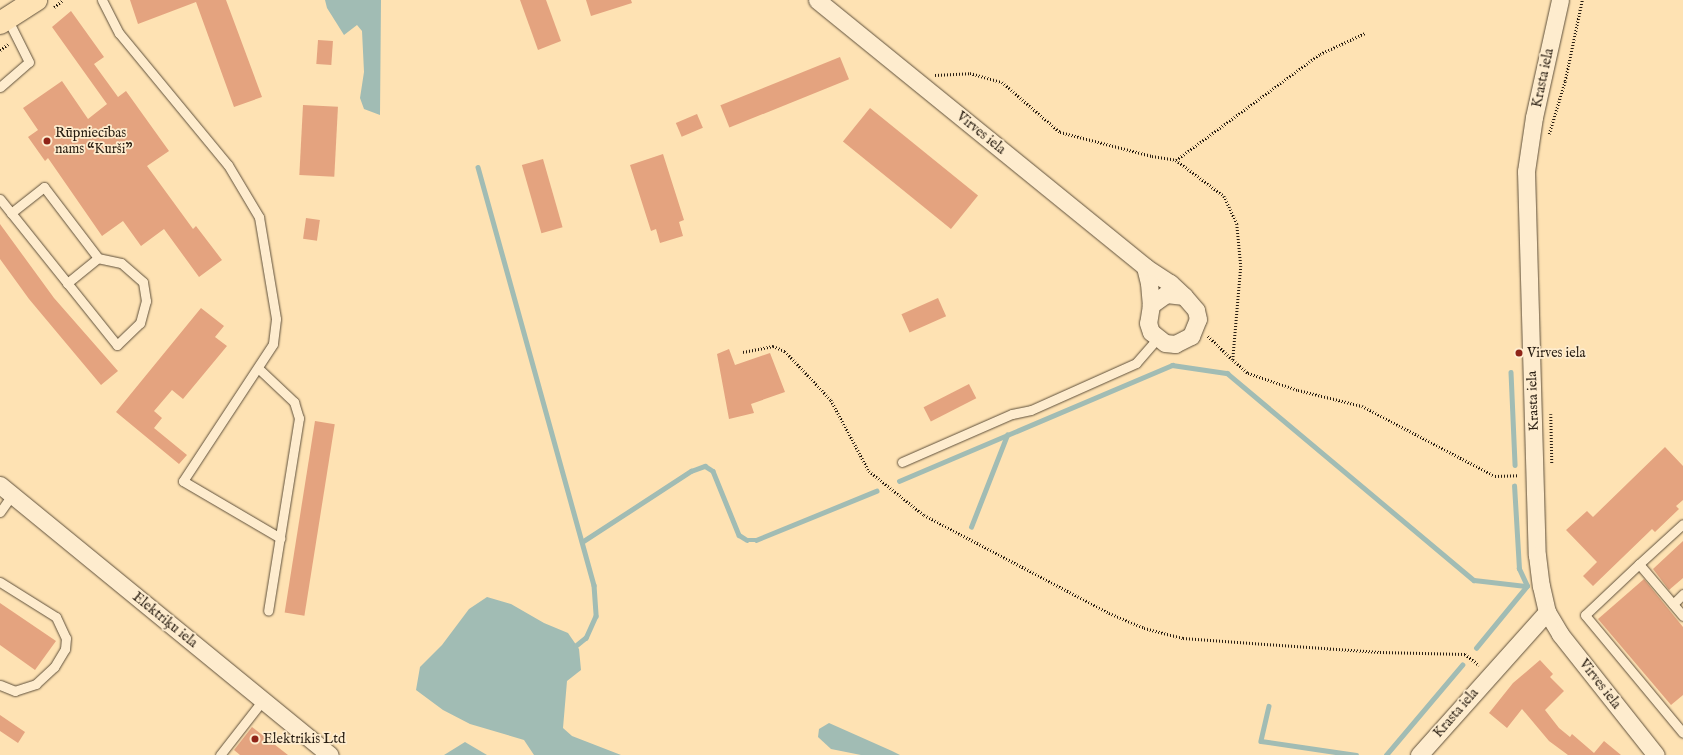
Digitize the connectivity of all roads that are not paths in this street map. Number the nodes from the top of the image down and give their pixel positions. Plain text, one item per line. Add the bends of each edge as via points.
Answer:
1 (36, 0) edge
2 (102, 0) edge
3 (817, 0) edge
4 (1560, 0) edge
5 (3, 21) edge
6 (0, 87) edge
7 (0, 199) edge
8 (11, 213) junction
9 (98, 258) junction
10 (1145, 267) junction
11 (67, 283) junction
12 (1184, 296) junction
13 (1151, 305) junction
14 (1157, 339) junction
15 (258, 368) junction
16 (902, 462) dead end
17 (6, 490) edge
18 (0, 512) edge
19 (1683, 524) edge
20 (280, 538) junction
21 (1639, 564) junction
22 (0, 582) edge
23 (1683, 594) edge
24 (1673, 604) junction
25 (268, 612) dead end
26 (1547, 612) junction
27 (1683, 616) edge
28 (0, 685) edge
29 (263, 700) junction
30 (1683, 733) edge
31 (1651, 753) edge
32 (220, 755) edge
33 (330, 755) edge
34 (1419, 755) edge

1 - 5 main road
2 - 15 lane via 119,32 228,165 259,217 276,319 273,344
3 - 10 street, Virves iela
4 - 26 street, Krasta iela via 1534,117 1526,171 1537,554
5 - 6 lane via 29,62
7 - 8 lane
8 - 9 lane via 44,187
8 - 11 lane
9 - 11 lane
9 - 11 lane via 121,263 143,282 146,301 140,323 117,345
10 - 12 street, Virves iela via 1170,283
10 - 13 street
12 - 13 street via 1166,294
12 - 14 street, Virves iela via 1196,310 1196,328 1187,339 1174,344
13 - 14 street via 1148,323
14 - 16 lane via 1136,363 1031,410 1012,414
15 - 20 lane via 294,402 299,418
15 - 20 lane via 183,481
17 - 18 lane
17 - 29 street, Elektriķu iela
19 - 21 lane
20 - 25 lane
21 - 24 lane
21 - 30 lane via 1585,615
22 - 28 lane via 56,617 66,638 65,649 54,667 36,684 15,691
23 - 24 lane
24 - 27 lane
26 - 31 street, Virves iela via 1560,634
26 - 34 street, Krasta iela
29 - 32 lane
29 - 33 street, Elektriķu iela

